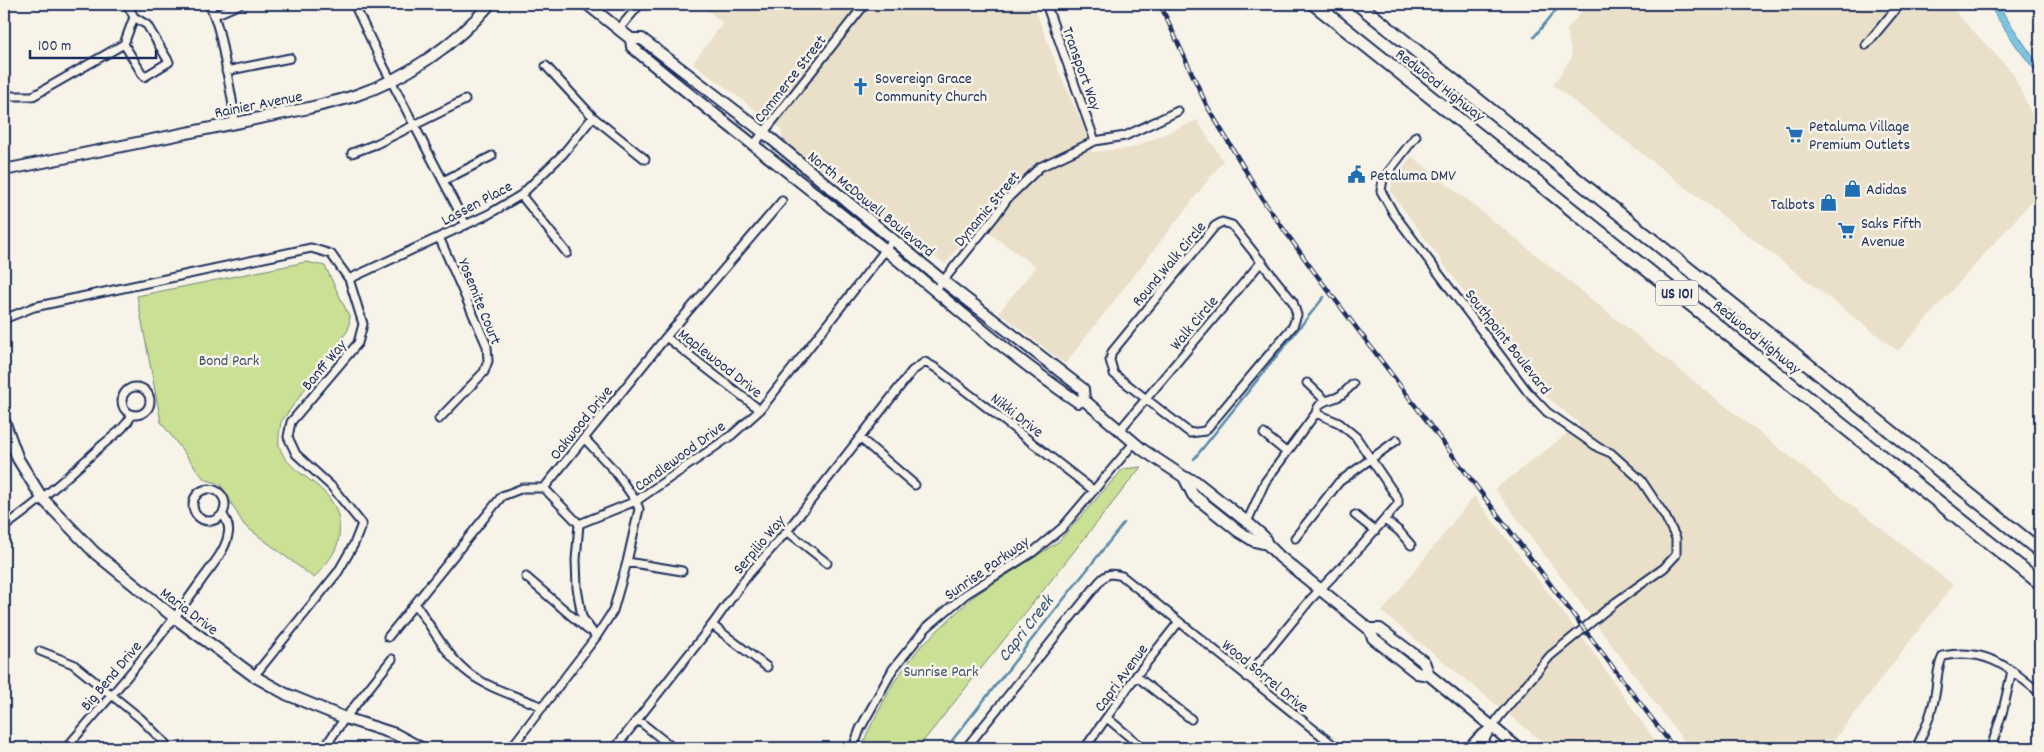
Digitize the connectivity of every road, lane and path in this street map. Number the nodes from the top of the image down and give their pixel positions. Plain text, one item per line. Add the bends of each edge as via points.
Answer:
1 (127, 4) edge
2 (209, 4) edge
3 (240, 4) edge
4 (355, 4) edge
5 (490, 4) edge
6 (587, 4) edge
7 (640, 4) edge
8 (865, 4) edge
9 (1046, 4) edge
10 (1314, 4) edge
11 (1358, 4) edge
12 (1900, 4) edge
13 (215, 15) junction
14 (134, 17) junction
15 (619, 29) junction
16 (631, 39) junction
17 (124, 44) junction
18 (1866, 45) dead end
19 (290, 58) dead end
20 (546, 66) dead end
21 (226, 70) junction
22 (391, 79) junction
23 (4, 98) edge
24 (465, 100) dead end
25 (1178, 112) dead end
26 (593, 117) junction
27 (235, 123) junction
28 (415, 126) junction
29 (763, 132) junction
30 (1416, 136) dead end
31 (1095, 141) junction
32 (752, 146) junction
33 (352, 153) dead end
34 (492, 156) dead end
35 (645, 159) dead end
36 (4, 170) edge
37 (443, 180) junction
38 (521, 195) junction
39 (782, 201) dead end
40 (466, 225) junction
41 (439, 237) junction
42 (894, 239) junction
43 (886, 250) junction
44 (567, 253) dead end
45 (1262, 261) junction
46 (349, 279) junction
47 (944, 281) junction
48 (935, 291) junction
49 (4, 319) edge
50 (666, 337) junction
51 (925, 362) joint
52 (1308, 383) dead end
53 (1353, 384) dead end
54 (1084, 400) junction
55 (1146, 400) junction
56 (1324, 400) junction
57 (760, 410) junction
58 (1316, 412) junction
59 (132, 415) junction
60 (439, 419) dead end
61 (4, 420) edge
62 (1119, 431) junction
63 (1264, 434) dead end
64 (584, 438) junction
65 (860, 438) junction
66 (1397, 440) dead end
67 (1134, 443) junction
68 (1286, 452) junction
69 (1371, 460) junction
70 (1184, 477) junction
71 (915, 485) dead end
72 (544, 488) junction
73 (1093, 490) junction
74 (42, 498) junction
75 (636, 501) junction
76 (222, 514) junction
77 (1355, 515) dead end
78 (1385, 520) junction
79 (1247, 522) junction
80 (579, 524) junction
81 (4, 527) edge
82 (1375, 531) junction
83 (787, 532) junction
84 (1295, 538) dead end
85 (1267, 544) junction
86 (1411, 546) dead end
87 (2040, 551) edge
88 (627, 562) junction
89 (827, 563) dead end
90 (682, 571) dead end
91 (526, 577) dead end
92 (2040, 583) edge
93 (1319, 590) junction
94 (416, 605) junction
95 (175, 618) junction
96 (1178, 623) junction
97 (712, 624) junction
98 (388, 637) dead end
99 (596, 637) junction
100 (40, 651) dead end
101 (392, 659) dead end
102 (767, 667) dead end
103 (2012, 670) junction
104 (254, 676) junction
105 (1136, 676) junction
106 (1247, 677) junction
107 (2040, 693) edge
108 (111, 695) junction
109 (543, 707) junction
110 (344, 718) junction
111 (1108, 718) junction
112 (1191, 719) dead end
113 (638, 720) junction
114 (1492, 726) junction
115 (514, 744) dead end
116 (1331, 747) edge
117 (66, 748) edge
118 (167, 748) edge
119 (324, 748) edge
120 (421, 748) edge
121 (615, 748) edge
122 (673, 748) edge
123 (853, 748) edge
124 (966, 748) edge
125 (1085, 748) edge
126 (1143, 748) edge
127 (1468, 748) edge
128 (1480, 748) edge
129 (1518, 748) edge
130 (1916, 748) edge
131 (1991, 748) edge

1 - 14 street
2 - 13 street
3 - 13 street
4 - 22 street
5 - 22 main road, Rainier Avenue via 433,56
6 - 15 main road, North McDowell Boulevard
7 - 15 street
8 - 29 street, Commerce Street
9 - 31 street, Transport Way
10 - 92 highway, Redwood Highway / US 101
11 - 87 highway, Redwood Highway / US 101
12 - 18 street
13 - 21 street
14 - 17 street
14 - 17 street via 147,25 169,62 144,77
15 - 16 main road, North McDowell Boulevard
16 - 29 main road, North McDowell Boulevard via 642,39
16 - 32 main road, North McDowell Boulevard via 632,47
17 - 23 street via 34,96
19 - 21 street
20 - 26 street
21 - 27 street
22 - 27 main road, Rainier Avenue via 355,96
22 - 28 street
24 - 28 street
25 - 31 street, Dynamic Street via 1125,136
26 - 35 street
26 - 38 street, Lassen Place via 563,154
27 - 36 main road, Rainier Avenue
28 - 33 street
28 - 37 street
29 - 32 street, Commerce Street
29 - 42 main road, North McDowell Boulevard
30 - 114 street, Southpoint Boulevard via 1383,179 1381,191 1394,214 1527,391 1547,412 1611,453 1641,480 1676,538 1676,555 1664,568 1550,656
31 - 47 street, Dynamic Street via 1035,171 1008,198
32 - 43 main road, North McDowell Boulevard
34 - 37 street
37 - 40 street
38 - 40 street, Lassen Place
38 - 44 street
39 - 50 street, Oakwood Drive
40 - 41 street, Lassen Place
41 - 46 street, Lassen Place
41 - 60 street, Yosemite Court via 487,346 488,361 484,372
42 - 43 street, Candlewood Drive
42 - 47 main road, North McDowell Boulevard
43 - 48 main road, North McDowell Boulevard
43 - 57 street, Candlewood Drive
45 - 55 street, Walk Circle
45 - 55 street, Round Walk Circle via 1293,302 1297,315 1287,334 1205,431 1190,433
45 - 55 street, Round Walk Circle via 1232,225 1222,222 1215,226 1112,352 1110,360 1114,374
46 - 49 street, Banff Way via 331,254 311,248 34,307
46 - 104 street, Banff Way via 363,324 358,343 291,422 288,437 296,454 332,487 362,524 338,572
47 - 48 street, Dynamic Street
47 - 54 main road, North McDowell Boulevard via 1083,389
48 - 54 main road, North McDowell Boulevard via 1060,390 1078,402
50 - 57 street, Maplewood Drive
50 - 64 street, Oakwood Drive
51 - 65 street, Serpilio Way via 912,371
51 - 73 street, Nikki Drive
52 - 56 street
53 - 56 street via 1340,396
54 - 62 main road, North McDowell Boulevard
55 - 62 street
56 - 58 street
57 - 75 street, Candlewood Drive via 732,435
58 - 68 street
58 - 69 street via 1339,423 1356,437
59 - 59 street via 142,415 149,408 150,398 142,388 132,388 122,397 122,406
59 - 74 street via 126,426
61 - 74 main road, Maria Drive via 18,459
62 - 67 main road, North McDowell Boulevard
63 - 68 street
64 - 72 street, Oakwood Drive
64 - 75 street via 614,470
65 - 71 street
65 - 83 street, Serpilio Way
66 - 69 street
67 - 70 main road, North McDowell Boulevard
67 - 73 street, Sunrise Parkway
68 - 79 street via 1265,482
69 - 78 street via 1398,499 1396,508
69 - 84 street via 1339,482
70 - 79 main road, North McDowell Boulevard via 1195,481
70 - 85 main road, North McDowell Boulevard via 1193,495 1238,531 1254,541
72 - 80 street
72 - 94 street via 523,488 502,496
73 - 123 street, Sunrise Parkway via 1062,528 1033,552 966,594 926,628 893,669 860,728
74 - 81 street
74 - 95 main road, Maria Drive via 95,553
75 - 80 street
75 - 88 street, Candlewood Drive via 639,510
76 - 76 street via 224,498 216,491 206,489 197,495 194,509 200,518 214,520
76 - 95 street, Big Bend Drive via 229,534
77 - 82 street
78 - 82 street
78 - 86 street
79 - 85 main road, North McDowell Boulevard
80 - 99 street via 577,588 582,617
82 - 93 street
83 - 89 street
83 - 97 street, Serpilio Way via 748,575
85 - 93 main road, North McDowell Boulevard
88 - 90 street
88 - 99 street, Candlewood Drive via 613,611
91 - 99 street
93 - 106 street
93 - 114 main road, North McDowell Boulevard via 1369,630 1380,629 1424,662 1429,674
94 - 98 street
94 - 109 street via 466,671 483,682
95 - 104 main road, Maria Drive
95 - 108 street, Big Bend Drive
96 - 105 street, Capri Avenue
96 - 106 street, Wood Sorrel Drive
96 - 124 street, Wood Sorrel Drive via 1122,576 1106,575
97 - 102 street
97 - 113 street, Serpilio Way
99 - 109 street, Candlewood Drive
100 - 108 street via 73,664
101 - 110 street
103 - 107 street
103 - 130 street via 1983,655 1959,653 1942,656 1929,719
103 - 131 street
104 - 110 main road, Maria Drive via 286,694
105 - 111 street, Capri Avenue
105 - 112 street
106 - 116 street, Wood Sorrel Drive
108 - 117 street, Big Bend Drive
108 - 118 street via 140,718
109 - 115 street, Candlewood Drive
110 - 119 street
110 - 120 main road, Maria Drive via 395,734
111 - 125 street, Capri Avenue
111 - 126 street
113 - 121 street, Serpilio Way
113 - 122 street
114 - 127 street, Southpoint Boulevard
114 - 128 street, Southpoint Boulevard
114 - 129 main road, North McDowell Boulevard

